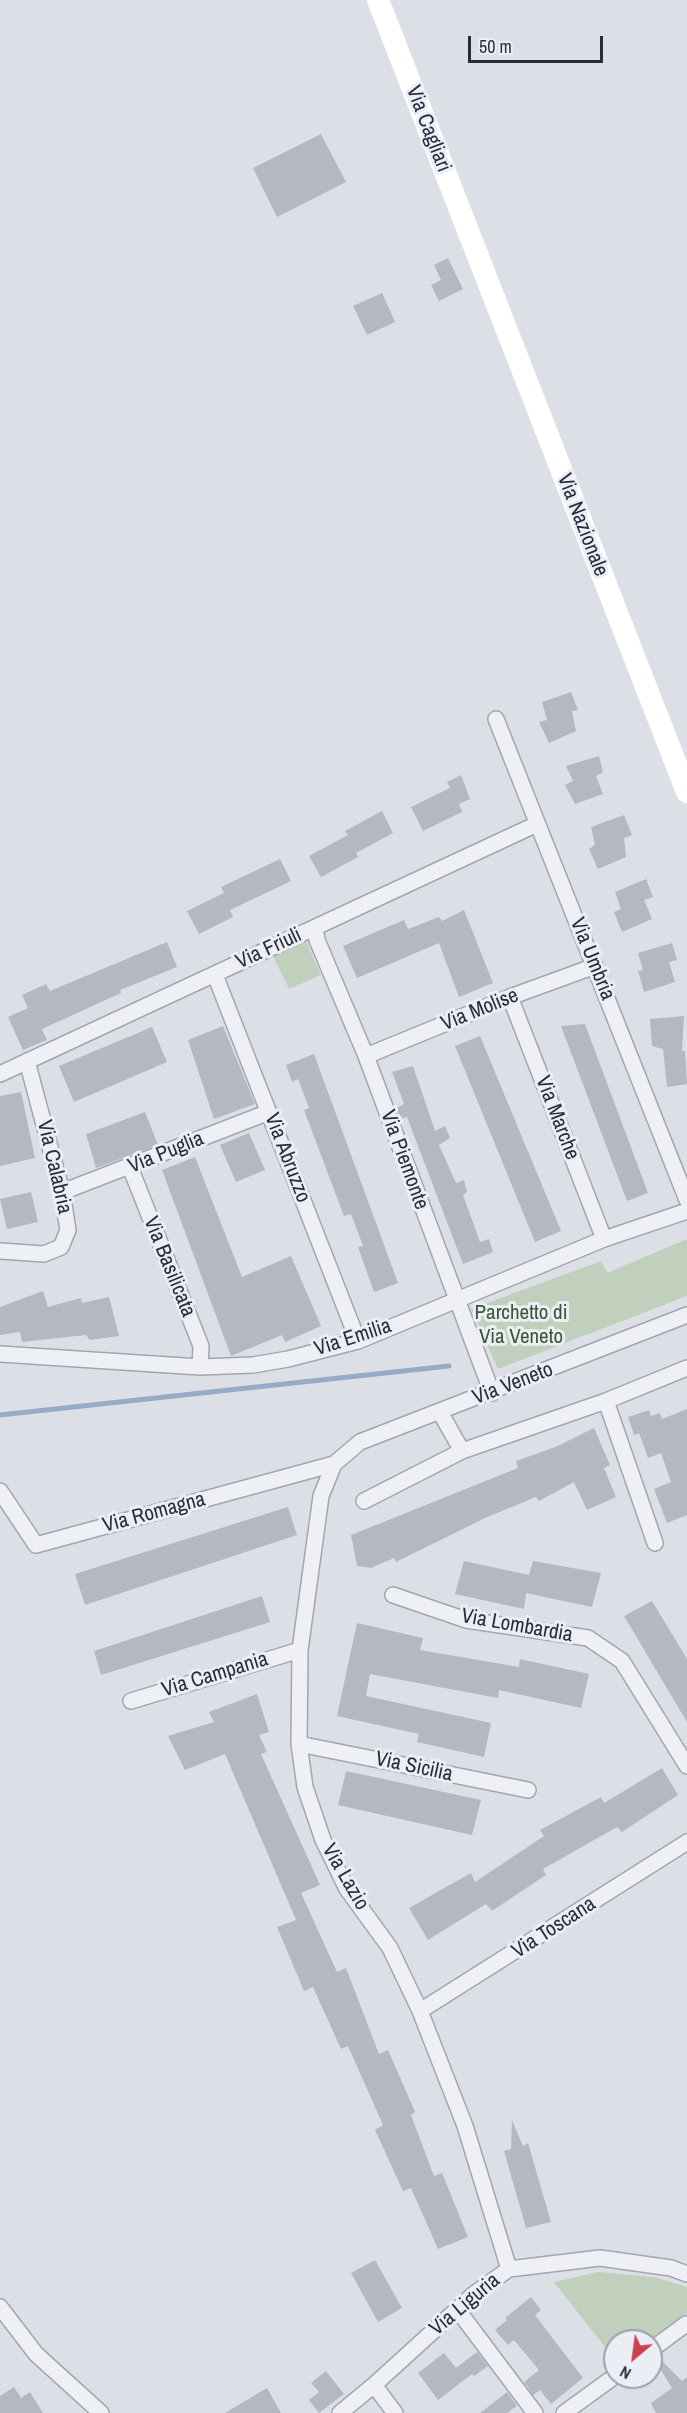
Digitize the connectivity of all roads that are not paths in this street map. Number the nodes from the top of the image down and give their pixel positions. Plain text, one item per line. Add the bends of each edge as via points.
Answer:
1 (378, 0) edge
2 (477, 259) joint
3 (496, 719) dead end
4 (687, 792) edge
5 (537, 824) junction
6 (315, 928) junction
7 (595, 966) junction
8 (215, 975) junction
9 (510, 997) junction
10 (366, 1056) junction
11 (27, 1061) junction
12 (0, 1074) edge
13 (269, 1112) junction
14 (130, 1167) junction
15 (62, 1192) junction
16 (687, 1200) edge
17 (687, 1210) edge
18 (604, 1239) junction
19 (0, 1251) edge
20 (455, 1299) junction
21 (687, 1315) edge
22 (358, 1341) junction
23 (0, 1354) edge
24 (200, 1367) junction
25 (687, 1368) edge
26 (492, 1393) junction
27 (606, 1401) junction
28 (440, 1412) junction
29 (462, 1451) junction
30 (334, 1464) junction
31 (0, 1491) edge
32 (364, 1501) dead end
33 (655, 1543) dead end
34 (393, 1595) dead end
35 (300, 1650) junction
36 (131, 1701) dead end
37 (299, 1744) junction
38 (687, 1766) edge
39 (528, 1790) dead end
40 (687, 1842) edge
41 (420, 2011) junction
42 (508, 2269) junction
43 (687, 2274) edge
44 (0, 2307) edge
45 (457, 2308) junction
46 (686, 2324) edge
47 (663, 2341) edge
48 (374, 2385) junction
49 (603, 2385) edge
50 (101, 2413) edge
51 (340, 2413) edge
52 (395, 2413) edge
53 (535, 2413) edge
54 (564, 2413) edge

1 - 2 main road, Via Cagliari
2 - 4 main road, Via Nazionale
3 - 5 street, Via Umbria
5 - 6 street, Via Friuli
5 - 7 street, Via Umbria
6 - 8 street, Via Friuli
6 - 10 street, Via Piemonte
7 - 9 street, Via Molise
7 - 16 street, Via Umbria
8 - 11 street, Via Friuli
8 - 13 street, Via Abruzzo
9 - 10 street, Via Molise
9 - 18 street, Via Marche
10 - 20 street, Via Piemonte
11 - 12 street, Via Friuli
11 - 15 street, Via Calabria
13 - 14 street, Via Puglia
13 - 22 street, Via Abruzzo
14 - 15 street, Via Puglia
14 - 24 street, Via Basilicata via 201,1346
15 - 19 street, Via Calabria via 68,1230 61,1247 44,1254
17 - 18 street, Via Emilia
18 - 20 street, Via Emilia
20 - 22 street, Via Emilia
20 - 26 street, Via Piemonte
21 - 26 street, Via Veneto
22 - 24 street, Via Emilia via 253,1365
23 - 24 street, Via Emilia
25 - 27 street
26 - 28 street, Via Veneto
27 - 29 street
27 - 33 street
28 - 29 street
28 - 30 street, Via Veneto via 360,1442
29 - 32 street
30 - 31 street, Via Romagna via 36,1545
30 - 35 street, Via Lazio via 321,1496
34 - 38 street, Via Lombardia via 466,1620 588,1638 622,1661
35 - 36 street, Via Campania
35 - 37 street, Via Lazio
37 - 39 street, Via Sicilia
37 - 41 street, Via Lazio via 305,1787 323,1840 347,1889 390,1948
40 - 41 street, Via Toscana
41 - 42 street, Via Lazio via 465,2126
42 - 43 street, Via Liguria via 600,2258 671,2268
42 - 45 street, Via Liguria
44 - 50 street via 36,2354
45 - 48 street, Via Liguria
45 - 53 street
46 - 47 street
48 - 51 street, Via Liguria
48 - 52 street
49 - 54 street

